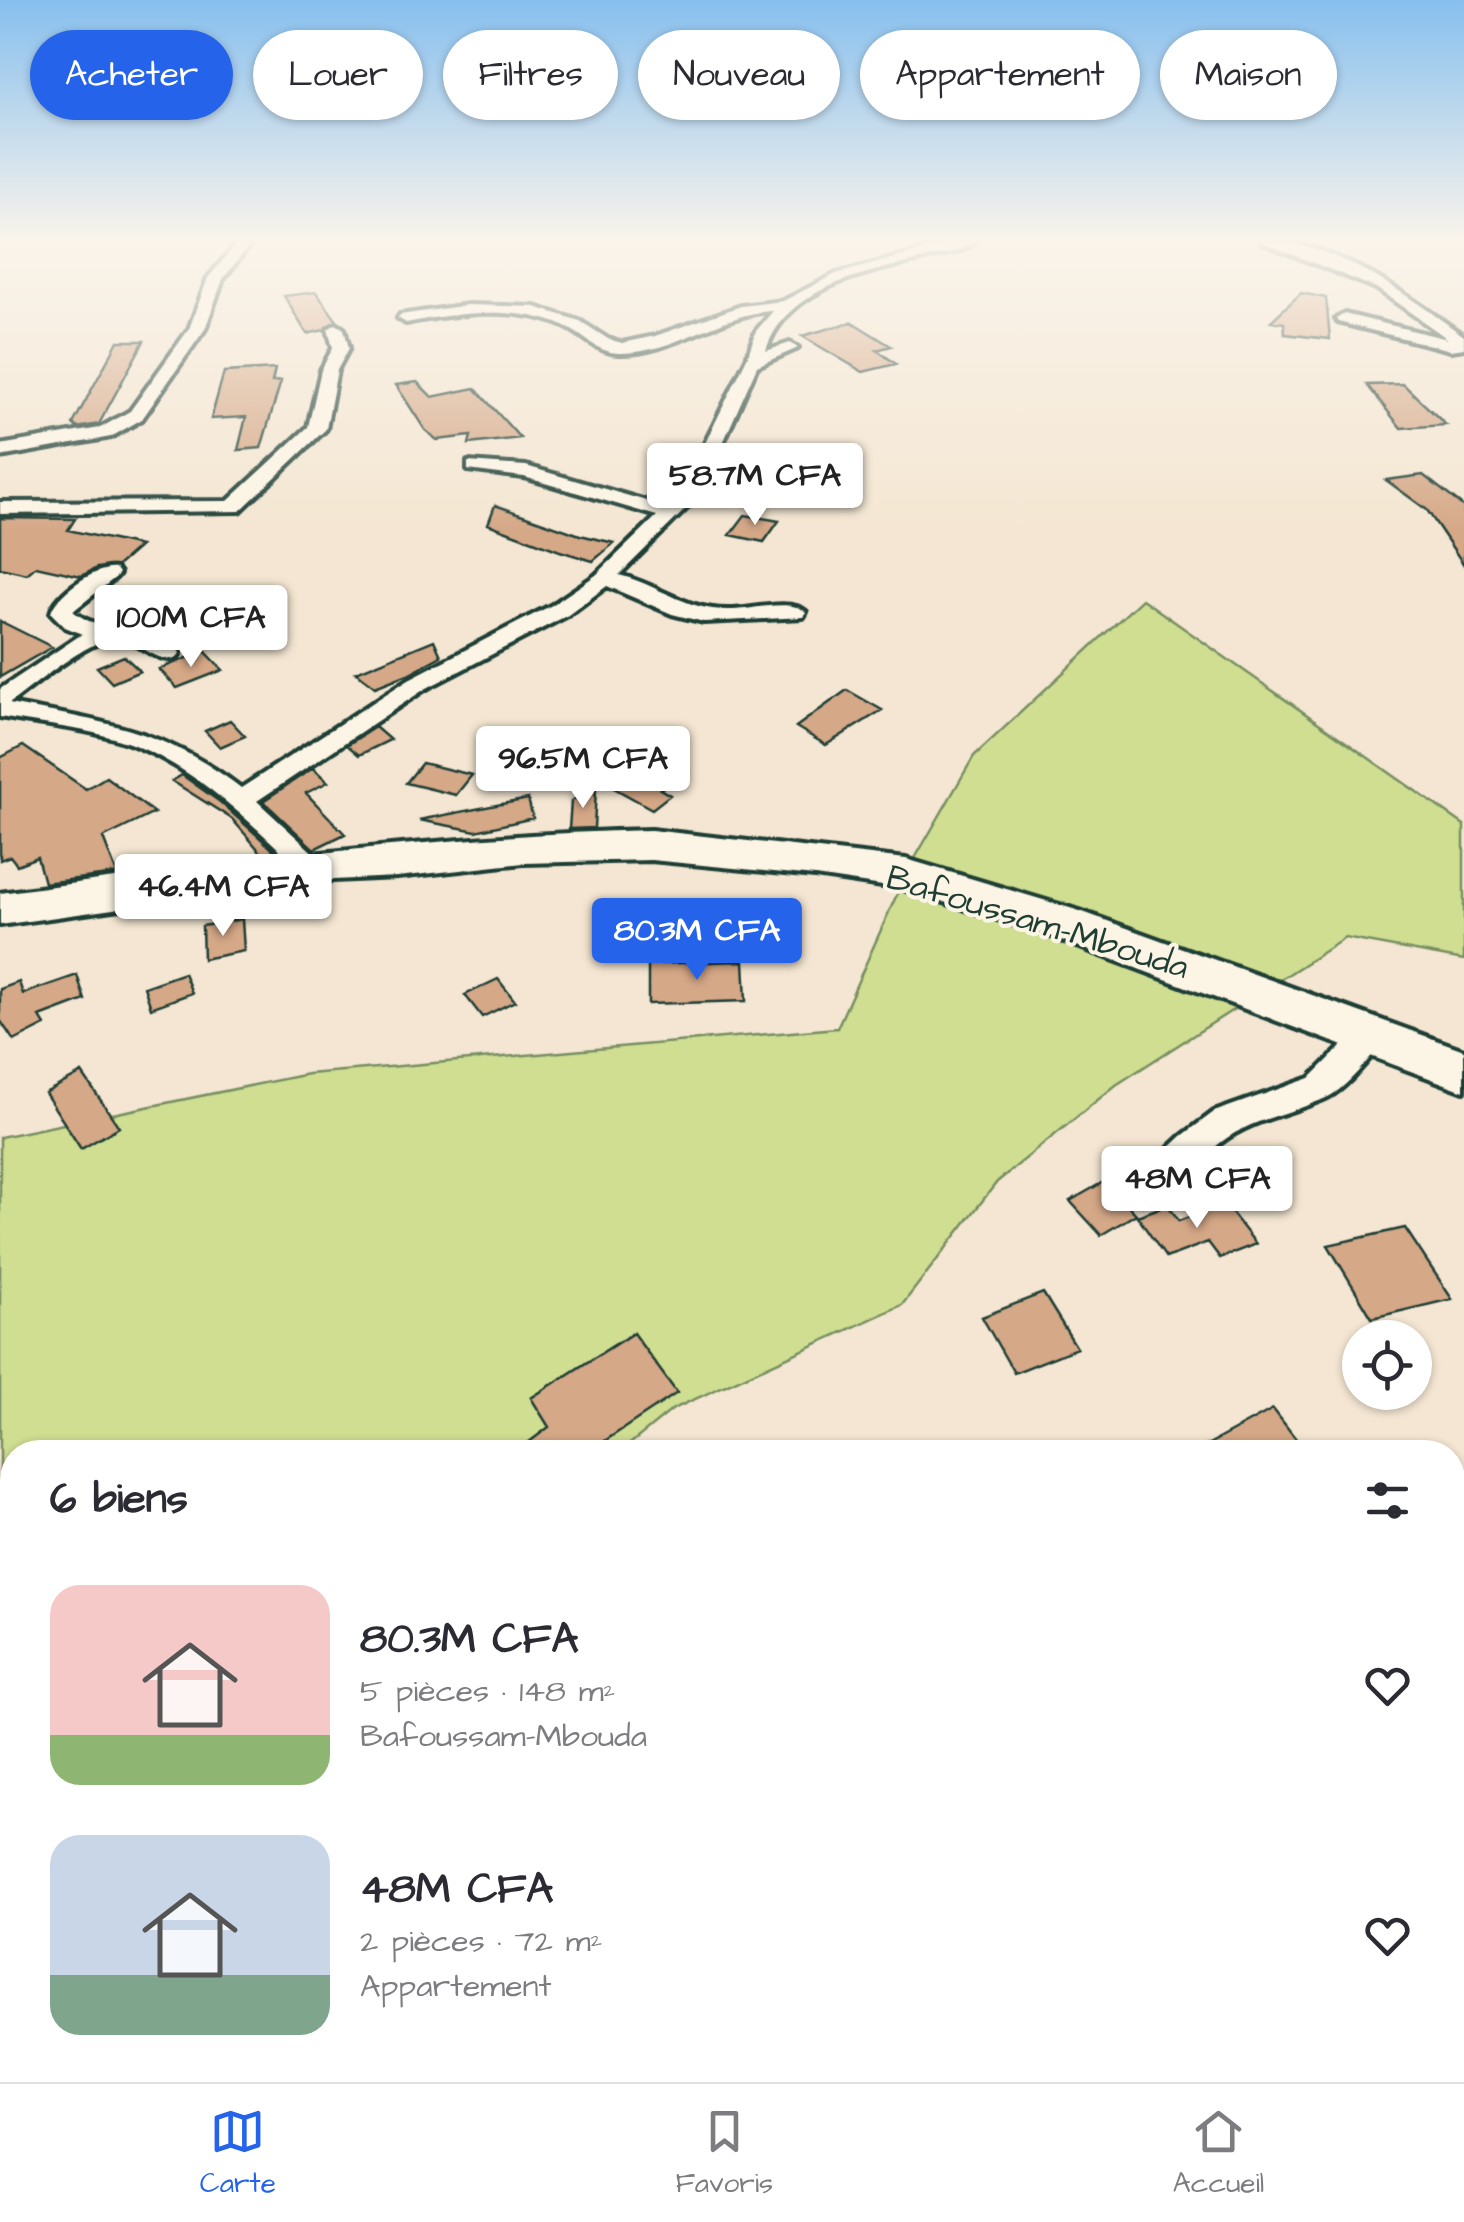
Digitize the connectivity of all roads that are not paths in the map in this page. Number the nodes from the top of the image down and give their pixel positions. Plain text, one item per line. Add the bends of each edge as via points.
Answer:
1 (189, 339) edge
2 (339, 339) edge
3 (595, 339) edge
4 (653, 339) edge
5 (763, 339) edge
6 (1435, 339) edge
7 (1464, 346) edge
8 (790, 348) dead end
9 (755, 360) junction
10 (0, 452) edge
11 (475, 466) dead end
12 (0, 508) edge
13 (671, 514) junction
14 (109, 572) dead end
15 (604, 580) junction
16 (794, 612) dead end
17 (100, 634) junction
18 (169, 653) dead end
19 (0, 700) edge
20 (0, 710) edge
21 (241, 800) junction
22 (312, 866) junction
23 (0, 908) edge
24 (1373, 1034) junction
25 (1464, 1071) edge
26 (1146, 1191) dead end

1 - 10 street via 136,415 105,433
2 - 12 street via 317,429 233,507
3 - 4 street via 617,349
5 - 9 street
6 - 7 street
8 - 9 street
9 - 13 street via 690,494
11 - 13 street via 526,472
13 - 15 street
14 - 17 street via 63,606 72,622
15 - 16 street via 619,578 694,614
15 - 21 street via 418,684
17 - 18 street via 124,630
17 - 19 street
20 - 21 street via 138,738
21 - 22 street
22 - 23 highway, Bafoussam-Mbouda
22 - 24 highway, Bafoussam-Mbouda via 523,848 651,846 906,874
24 - 25 highway, Bafoussam-Mbouda
24 - 26 street via 1321,1087 1224,1121

